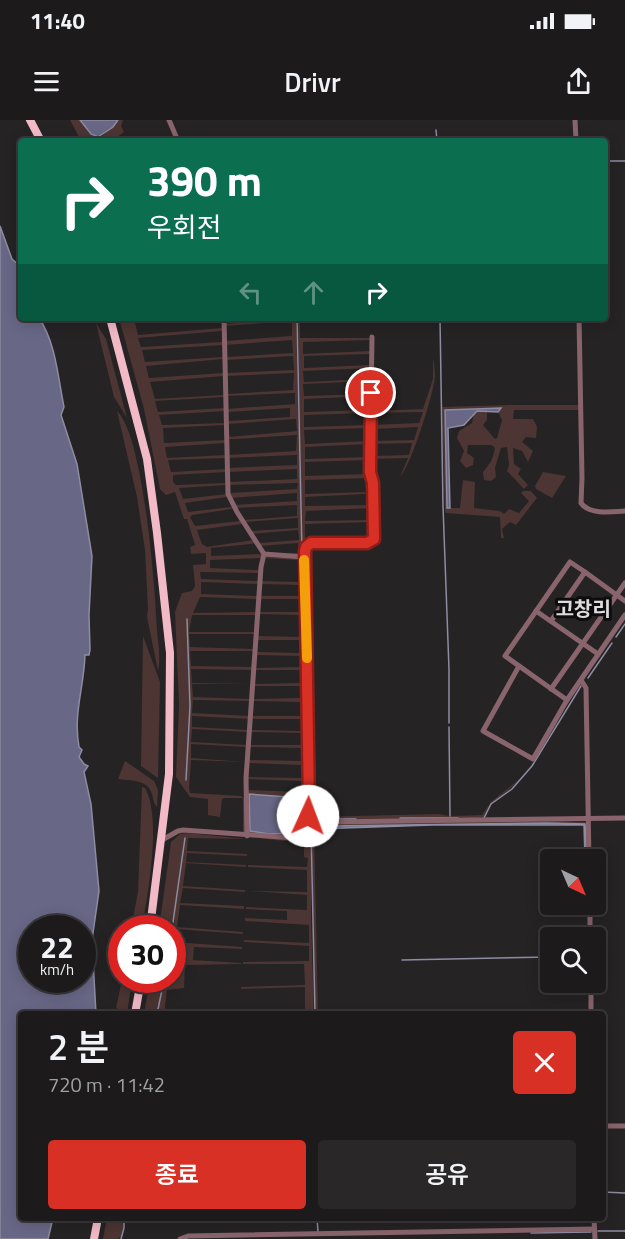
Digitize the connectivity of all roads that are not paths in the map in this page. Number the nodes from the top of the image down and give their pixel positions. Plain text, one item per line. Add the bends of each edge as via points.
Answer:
1 (30, 120) edge
2 (169, 120) edge
3 (575, 120) edge
4 (39, 138) edge
5 (177, 138) edge
6 (576, 138) edge
7 (111, 321) edge
8 (224, 321) edge
9 (579, 321) edge
10 (372, 337) dead end
11 (625, 511) edge
12 (264, 554) junction
13 (304, 557) junction
14 (585, 572) junction
15 (625, 583) edge
16 (617, 595) junction
17 (625, 601) edge
18 (536, 611) junction
19 (625, 615) edge
20 (551, 621) junction
21 (583, 643) junction
22 (598, 654) junction
23 (519, 666) junction
24 (581, 680) junction
25 (551, 689) junction
26 (567, 700) junction
27 (589, 818) junction
28 (625, 818) edge
29 (309, 823) junction
30 (247, 836) junction
31 (162, 840) junction
32 (589, 849) edge
33 (152, 915) edge
34 (139, 993) edge
35 (591, 993) edge
36 (136, 1011) edge
37 (591, 1011) edge
38 (606, 1126) edge
39 (625, 1126) edge
40 (97, 1221) edge
41 (594, 1221) edge
42 (594, 1229) junction
43 (314, 1236) edge
44 (94, 1239) edge
45 (180, 1239) edge
46 (595, 1239) edge

1 - 4 highway
2 - 5 street
3 - 6 street
7 - 31 highway via 147,459 163,587 171,680 169,774
8 - 12 street via 228,494
9 - 11 street via 581,503 590,510
10 - 13 street via 370,472 374,539 367,543 311,543
12 - 13 street
12 - 30 street via 246,778
13 - 29 street
14 - 16 street
14 - 18 street via 570,562
14 - 20 street
15 - 16 street
16 - 17 street
16 - 21 street
18 - 20 street
18 - 23 street via 506,656
19 - 22 street
20 - 21 street
21 - 22 street
21 - 25 street
22 - 24 street
23 - 25 street
23 - 26 street via 483,731 533,759
24 - 26 street
24 - 27 street via 586,688
25 - 26 street
27 - 28 street
27 - 29 street
27 - 32 street
29 - 30 street via 304,834 294,838
30 - 31 street via 183,830
31 - 33 highway
34 - 36 highway
35 - 37 street
38 - 39 street
40 - 44 highway
41 - 42 street
42 - 43 street
42 - 46 street
43 - 45 street

